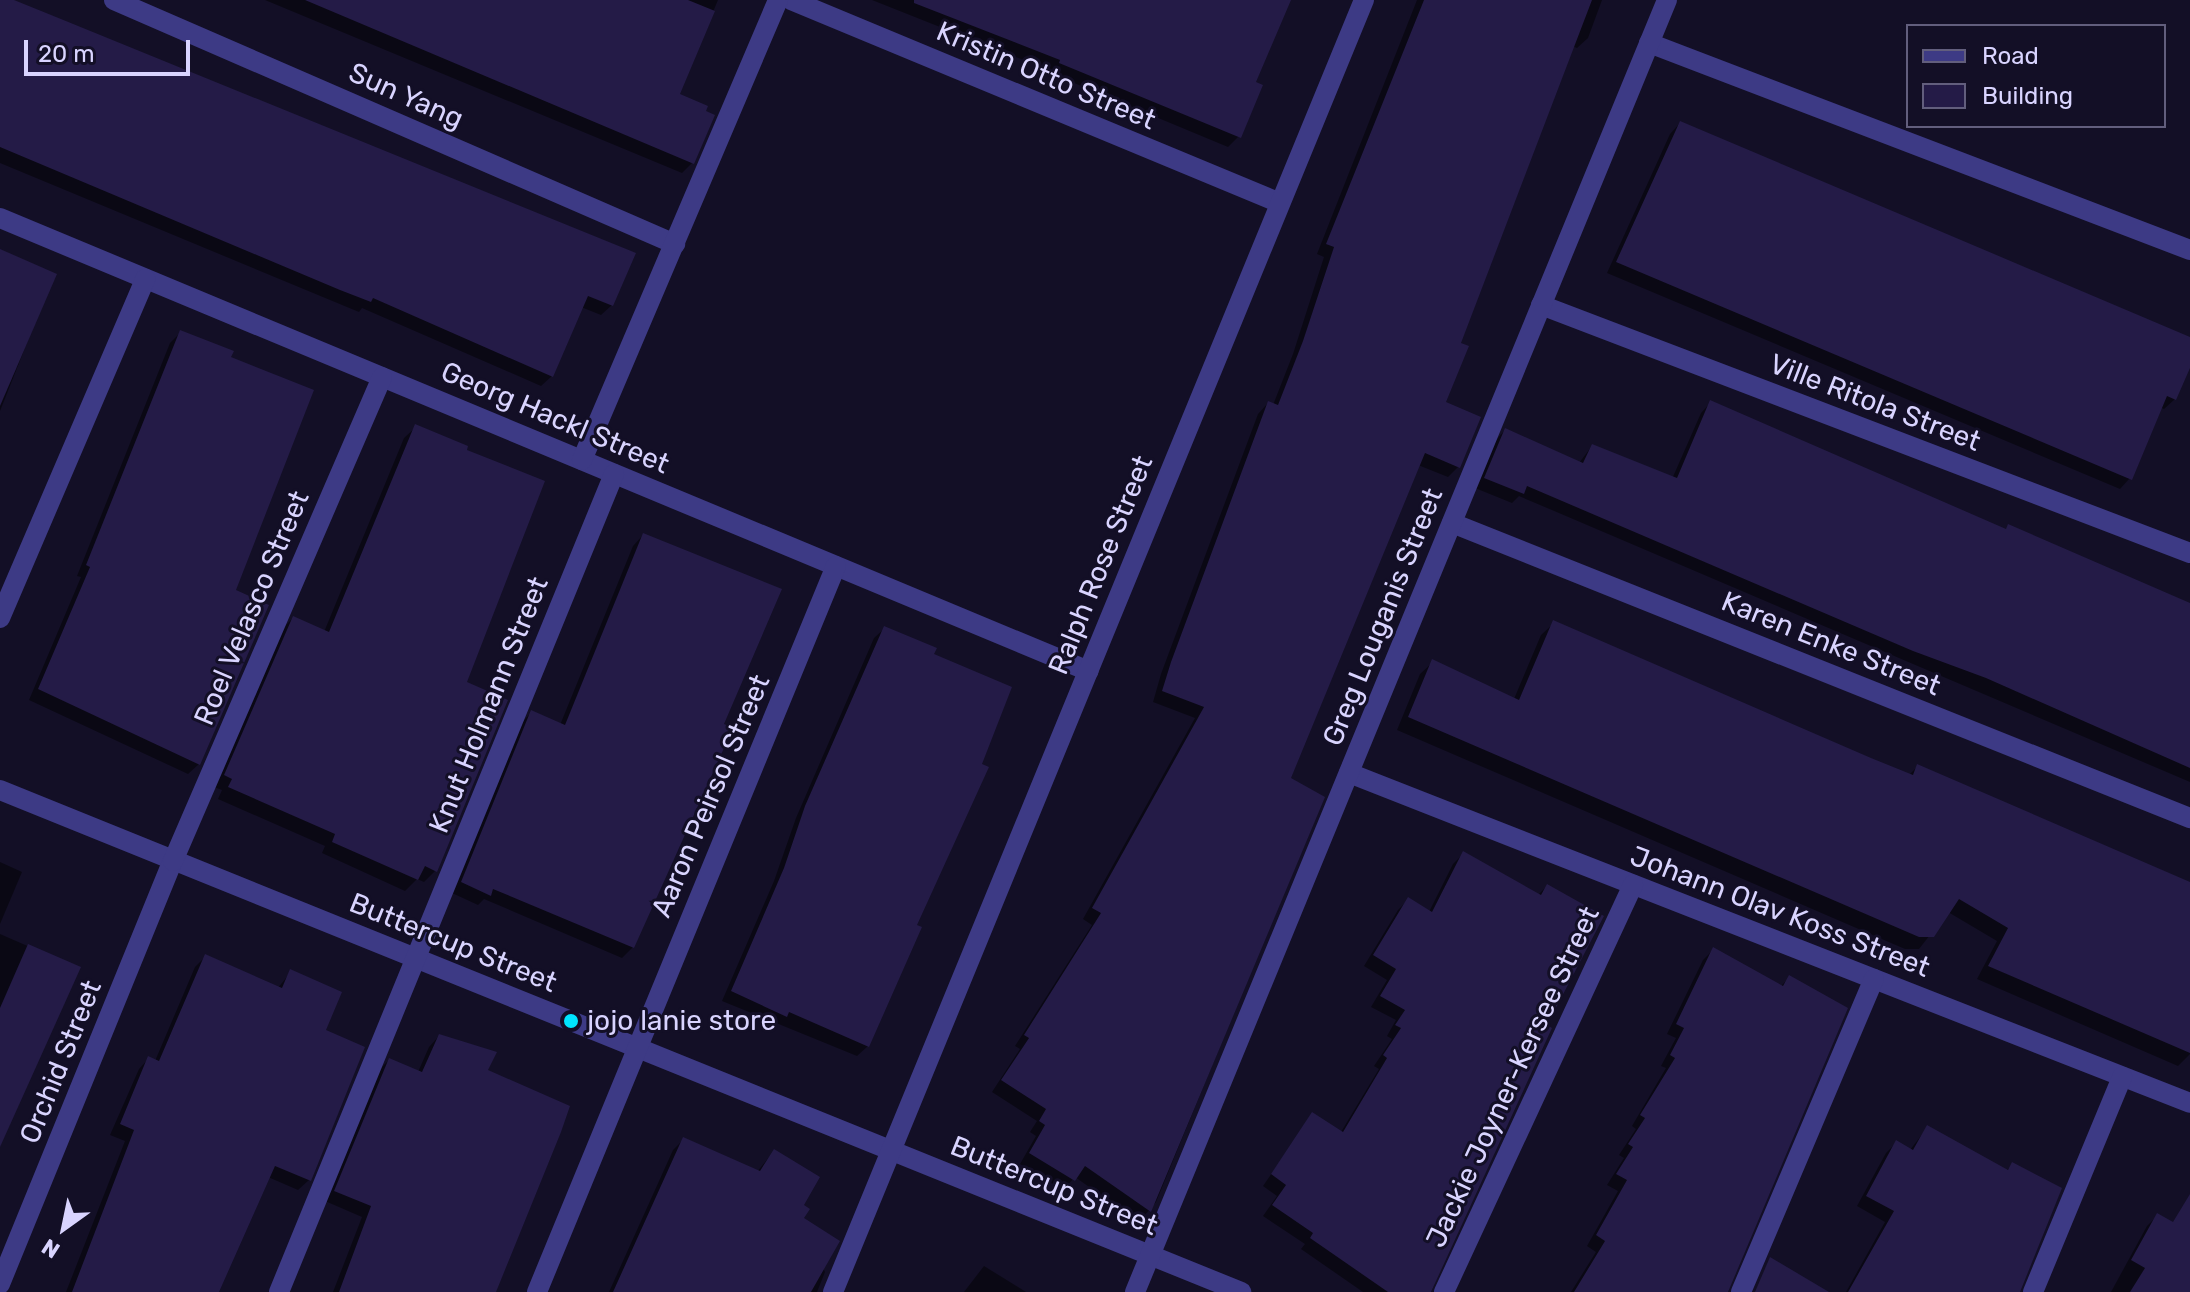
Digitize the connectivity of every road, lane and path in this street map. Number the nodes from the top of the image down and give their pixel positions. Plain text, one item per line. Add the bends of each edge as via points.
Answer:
1 (114, 0) edge
2 (778, 0) edge
3 (791, 0) edge
4 (1364, 0) edge
5 (1667, 0) edge
6 (1649, 43) junction
7 (1280, 203) junction
8 (0, 218) edge
9 (675, 244) junction
10 (2190, 250) edge
11 (145, 279) junction
12 (1541, 305) junction
13 (382, 377) junction
14 (582, 460) junction
15 (614, 474) junction
16 (1452, 523) junction
17 (2188, 546) edge
18 (836, 566) junction
19 (0, 618) edge
20 (1088, 671) junction
21 (1349, 773) junction
22 (0, 790) edge
23 (2190, 818) edge
24 (173, 861) junction
25 (1633, 885) junction
26 (417, 958) junction
27 (1874, 979) junction
28 (637, 1048) junction
29 (2122, 1077) junction
30 (2190, 1103) edge
31 (892, 1151) junction
32 (1151, 1255) junction
33 (0, 1284) edge
34 (279, 1292) edge
35 (537, 1292) edge
36 (833, 1292) edge
37 (1135, 1292) edge
38 (1241, 1292) edge
39 (1444, 1292) edge
40 (1741, 1292) edge
41 (2033, 1292) edge

1 - 9 street, Sun Yang
2 - 9 street
3 - 7 street, Kristin Otto Street
4 - 7 street, Ralph Rose Street
5 - 6 street, Greg Louganis Street
6 - 10 street
6 - 12 street, Greg Louganis Street
7 - 20 street, Ralph Rose Street
8 - 11 street, Georg Hackl Street
9 - 14 street
11 - 13 street, Georg Hackl Street
11 - 19 street
12 - 16 street, Greg Louganis Street
12 - 17 street, Ville Ritola Street
13 - 14 street, Georg Hackl Street
13 - 24 street, Roel Velasco Street
14 - 15 street, Georg Hackl Street
15 - 18 street, Georg Hackl Street
15 - 26 street, Knut Holmann Street
16 - 21 street, Greg Louganis Street
16 - 23 street, Karen Enke Street
18 - 20 street, Georg Hackl Street
18 - 28 street, Aaron Peirsol Street
20 - 31 street, Ralph Rose Street
21 - 25 street, Johann Olav Koss Street
21 - 32 street, Greg Louganis Street
22 - 24 street, Buttercup Street
24 - 26 street, Buttercup Street
24 - 33 street, Orchid Street
25 - 27 street, Johann Olav Koss Street
25 - 39 street, Jackie Joyner-Kersee Street
26 - 28 street, Buttercup Street
26 - 34 street, Knut Holmann Street
27 - 29 street, Johann Olav Koss Street
27 - 40 street
28 - 31 street, Buttercup Street
28 - 35 street, Aaron Peirsol Street
29 - 30 street, Johann Olav Koss Street
29 - 41 street
31 - 32 street, Buttercup Street
31 - 36 street, Ralph Rose Street
32 - 37 street, Greg Louganis Street
32 - 38 street, Buttercup Street

